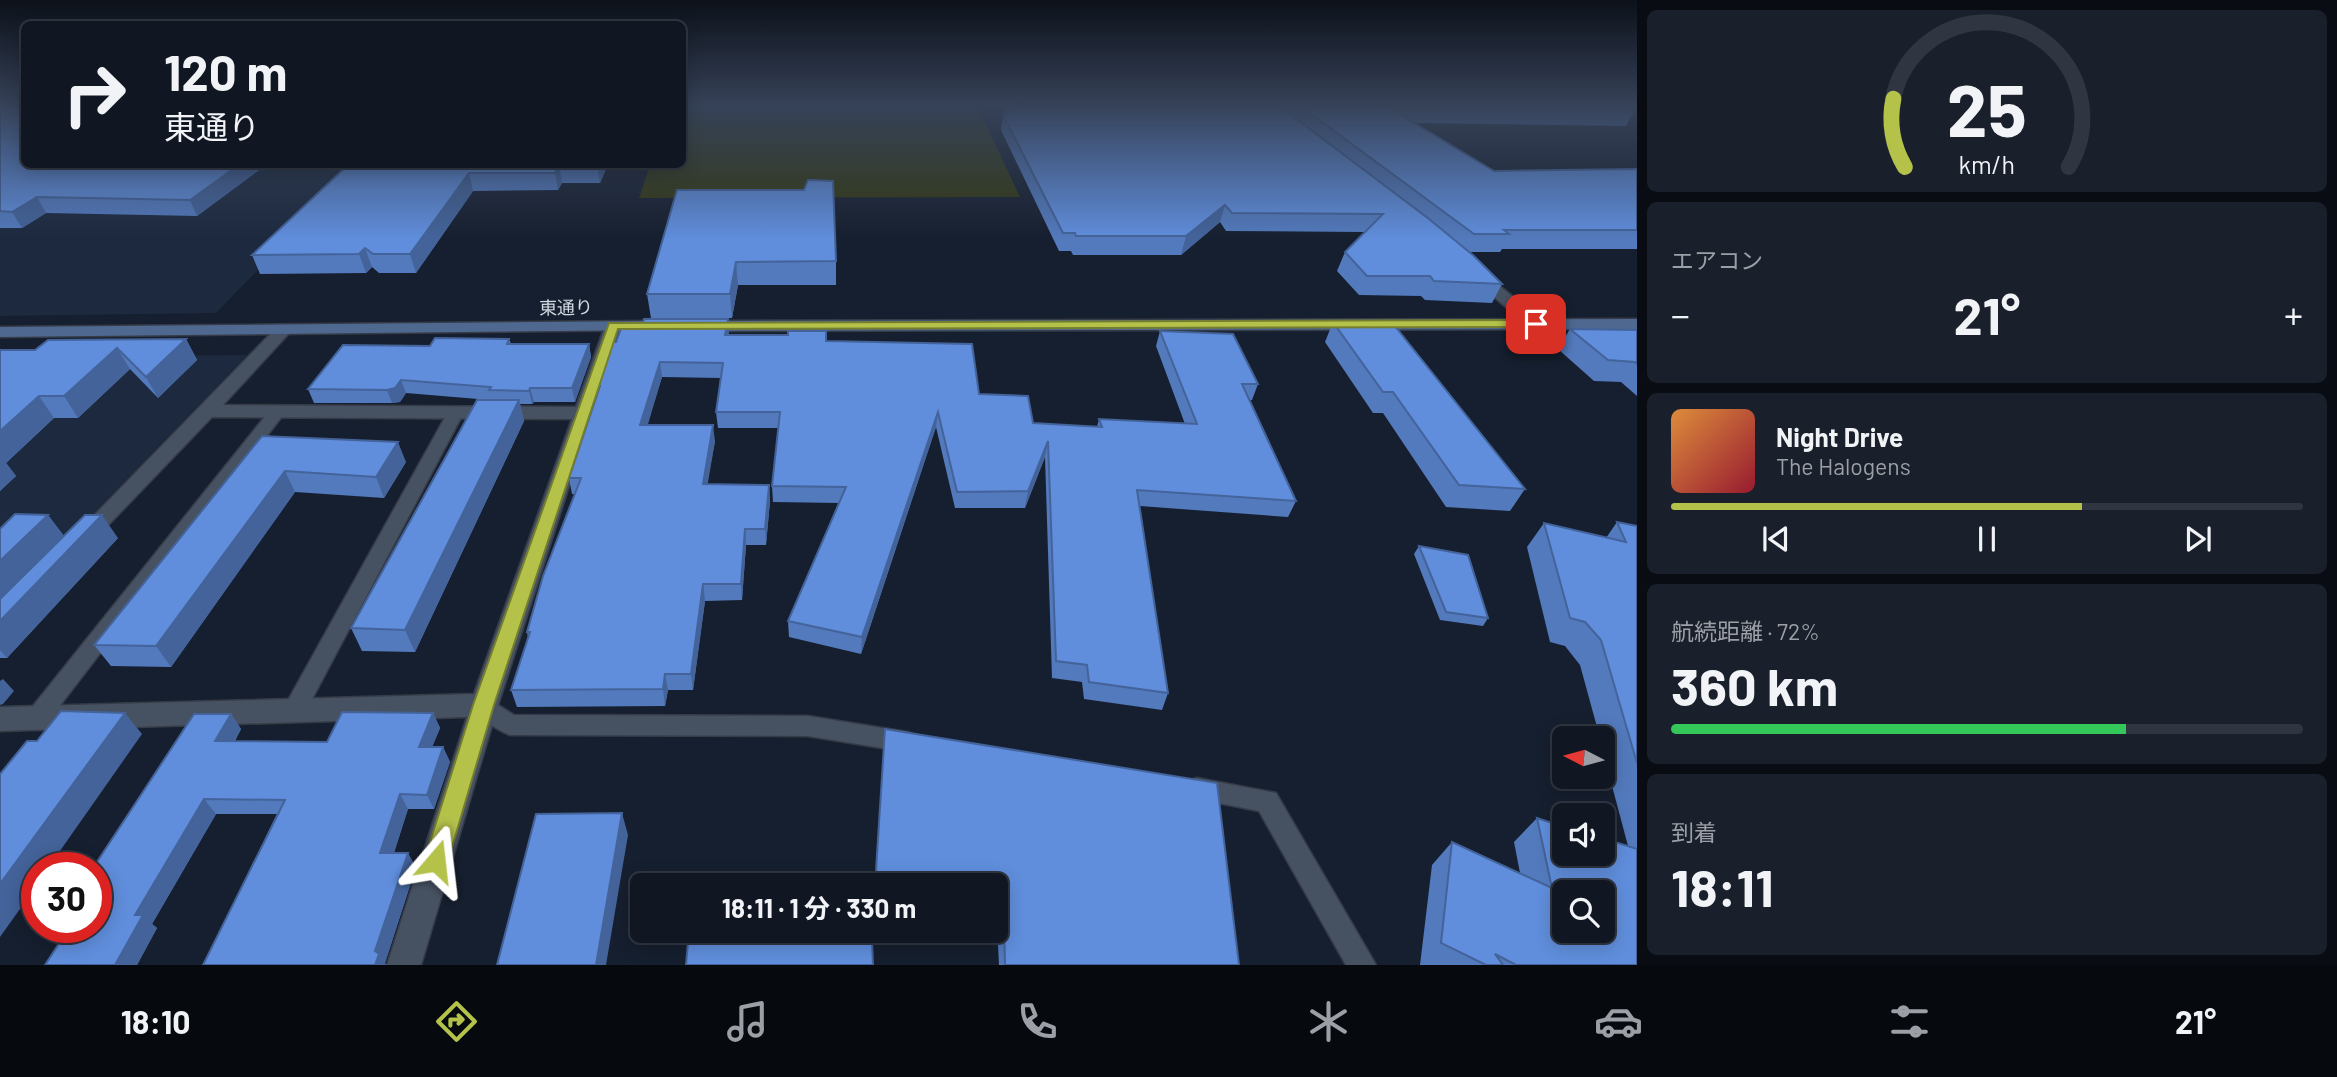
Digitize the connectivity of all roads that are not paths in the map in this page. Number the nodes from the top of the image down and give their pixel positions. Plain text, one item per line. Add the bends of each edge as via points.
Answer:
1 (1466, 266) edge
2 (1536, 324) junction
3 (1637, 324) edge
4 (613, 326) junction
5 (285, 329) junction
6 (0, 332) edge
7 (206, 411) junction
8 (276, 412) junction
9 (456, 412) junction
10 (583, 413) junction
11 (75, 546) edge
12 (484, 705) junction
13 (294, 711) junction
14 (37, 718) junction
15 (0, 719) edge
16 (930, 746) edge
17 (1172, 785) edge
18 (404, 965) edge
19 (1362, 965) edge

1 - 2 street
2 - 3 street, 東通り
2 - 4 street, 東通り
4 - 5 street, 東通り
4 - 10 street
5 - 6 street, 東通り
5 - 7 street
7 - 8 street
7 - 11 street
8 - 9 street
8 - 14 lane
9 - 10 street
9 - 13 lane
10 - 12 street
12 - 13 street
12 - 16 lane via 510,725 808,726
12 - 18 street
13 - 14 street
14 - 15 street
17 - 19 lane via 1267,801

